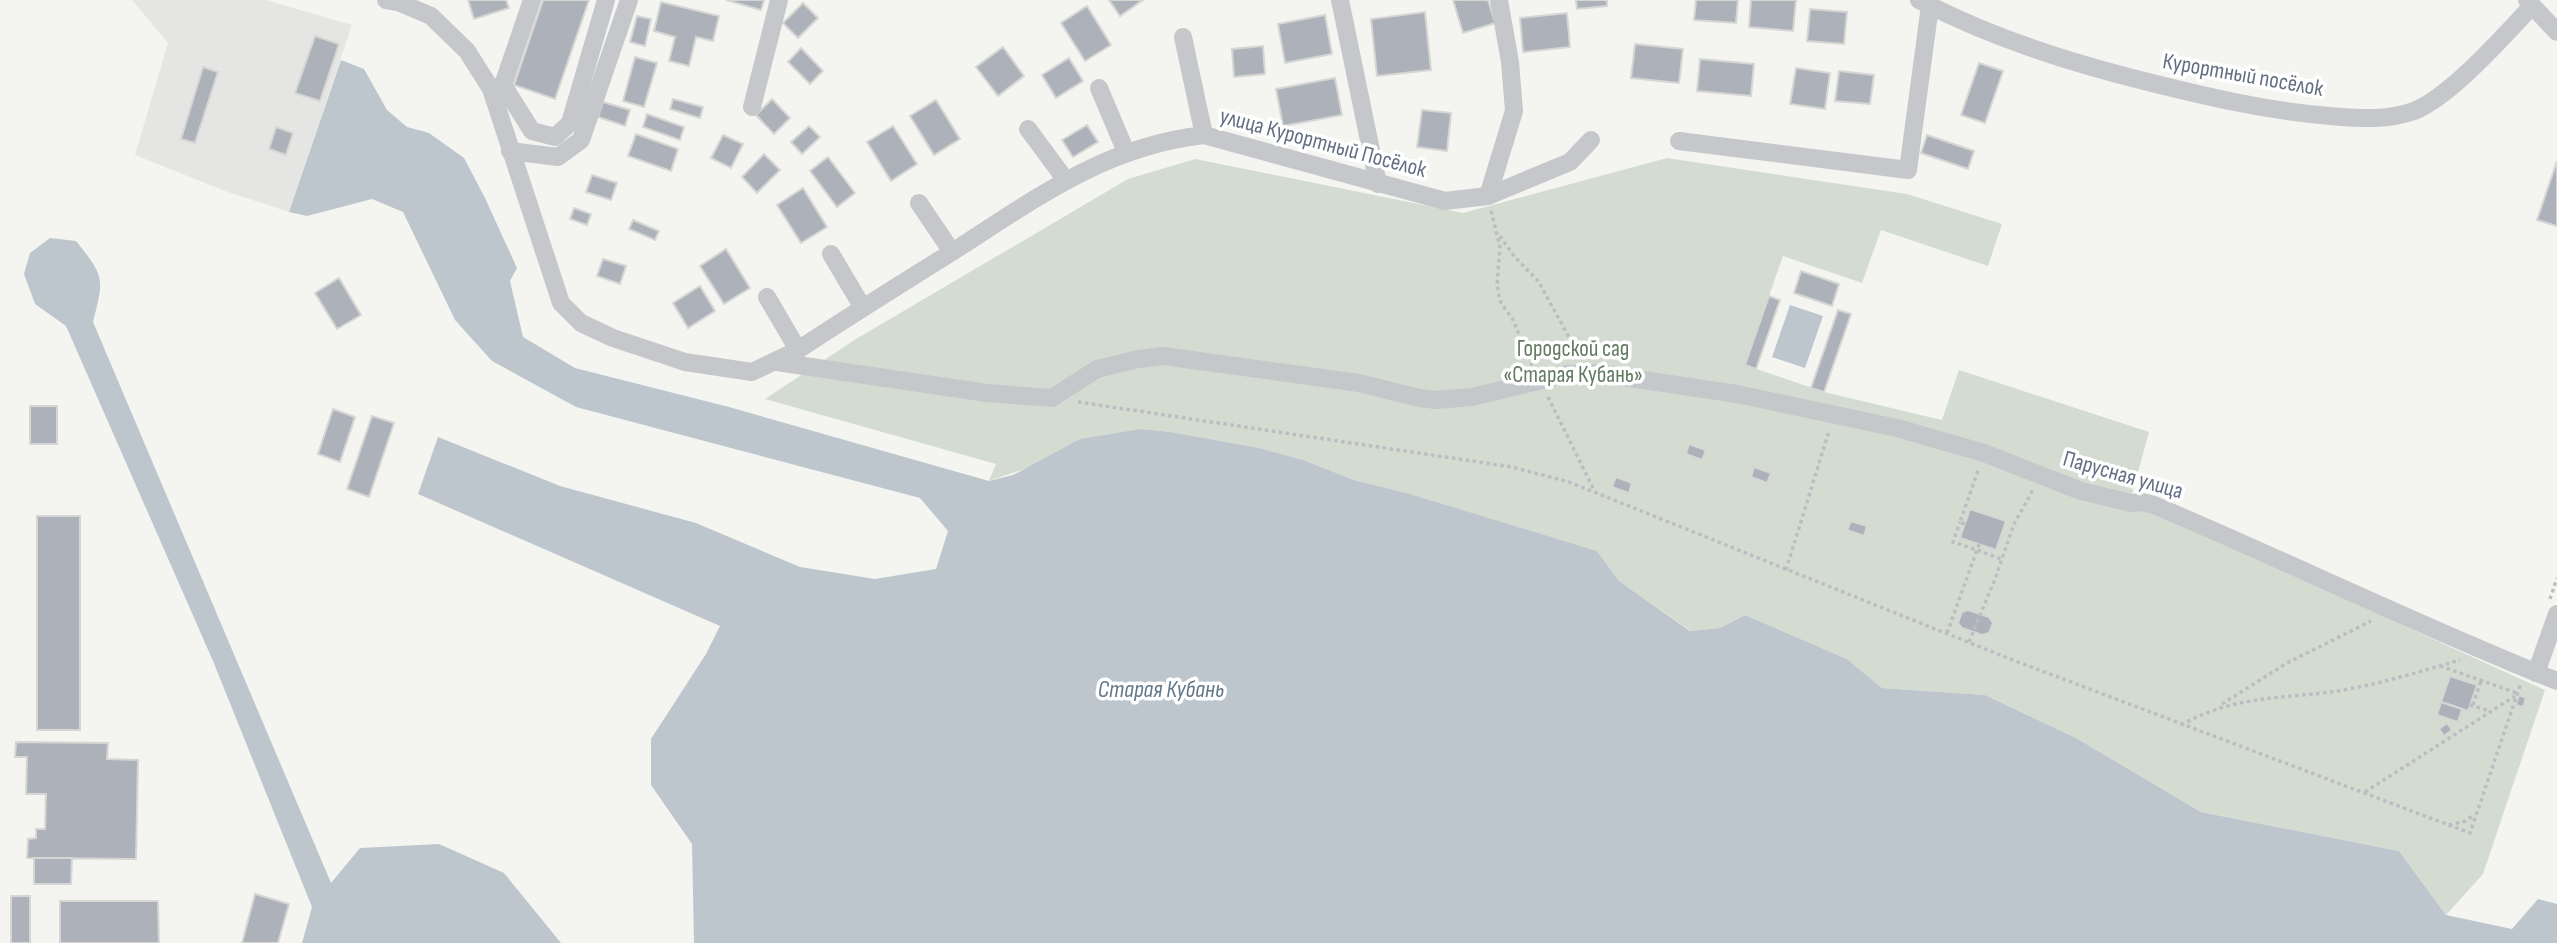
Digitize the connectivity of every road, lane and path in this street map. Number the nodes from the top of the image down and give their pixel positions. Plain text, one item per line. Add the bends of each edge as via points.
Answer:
1 (386, 0) edge
2 (532, 0) edge
3 (606, 0) edge
4 (629, 0) edge
5 (779, 0) edge
6 (1340, 0) edge
7 (1499, 0) edge
8 (1924, 3) edge
9 (2529, 3) edge
10 (2557, 32) edge
11 (1184, 37) dead end
12 (497, 87) junction
13 (1099, 88) dead end
14 (752, 107) dead end
15 (1028, 129) dead end
16 (1204, 135) junction
17 (1591, 140) dead end
18 (1679, 141) dead end
19 (510, 150) junction
20 (1126, 152) junction
21 (1065, 179) junction
22 (1378, 184) junction
23 (1488, 195) junction
24 (919, 203) dead end
25 (1496, 230) junction
26 (952, 252) junction
27 (831, 254) dead end
28 (766, 298) dead end
29 (863, 308) junction
30 (798, 350) junction
31 (777, 362) junction
32 (1589, 374) junction
33 (1540, 381) junction
34 (1052, 398) junction
35 (1835, 414) junction
36 (1984, 453) junction
37 (2042, 476) junction
38 (1595, 492) junction
39 (1979, 544) dead end
40 (1977, 551) junction
41 (2001, 559) junction
42 (1786, 570) junction
43 (2391, 611) junction
44 (2557, 614) edge
45 (1947, 634) junction
46 (1969, 642) junction
47 (2488, 652) junction
48 (2439, 666) junction
49 (2531, 671) junction
50 (2481, 681) junction
51 (2557, 681) edge
52 (2517, 694) junction
53 (2218, 707) junction
54 (2490, 711) junction
55 (2181, 725) junction
56 (2364, 792) junction
57 (2476, 814) junction
58 (2448, 825) junction

1 - 12 street via 431,16
2 - 12 street
3 - 12 street via 570,123 555,137 531,131
4 - 19 street via 580,140 558,157
5 - 14 street
6 - 22 street
7 - 23 street via 1514,111
8 - 9 street, Курортный посёлок via 2001,38 2076,64 2282,111 2378,119 2414,111 2437,98 2499,41
8 - 18 street via 1908,170
9 - 10 street
11 - 16 street
12 - 19 street
13 - 20 street
15 - 21 street
16 - 20 street, улица Курортный Посёлок
16 - 22 street, улица Курортный Посёлок
17 - 23 street, улица Курортный Посёлок via 1570,162
19 - 31 street, улица Курортный Посёлок via 561,303 581,323 685,362 752,373
20 - 21 street, улица Курортный Посёлок
21 - 26 street, улица Курортный Посёлок
22 - 23 street, улица Курортный Посёлок via 1445,201
23 - 25 path
24 - 26 street
25 - 32 path via 1543,289
25 - 33 path via 1500,301
26 - 29 street, улица Курортный Посёлок
27 - 29 street
28 - 30 street
29 - 30 street, улица Курортный Посёлок
30 - 31 street, улица Курортный Посёлок
31 - 34 street
32 - 33 street, Парусная улица
32 - 35 street, Парусная улица via 1737,394
33 - 34 street, Парусная улица via 1472,397 1436,400 1359,383 1163,356 1109,365
33 - 38 path
34 - 38 path via 1512,467
35 - 36 street, Парусная улица
35 - 42 path
36 - 37 street, Парусная улица
36 - 40 path via 1953,542
37 - 41 path via 2014,524
37 - 43 street, Парусная улица via 2104,497 2154,505
38 - 42 path
39 - 40 path
40 - 41 path
40 - 45 path
41 - 46 path
42 - 45 path
43 - 47 street, Парусная улица
43 - 53 path via 2296,658
44 - 49 street
45 - 46 path
46 - 55 path
47 - 48 path
47 - 49 street, Парусная улица
48 - 50 path
48 - 53 path via 2353,688 2261,697
49 - 51 street, Парусная улица
49 - 52 path
50 - 52 path
50 - 54 path via 2471,705
52 - 54 path
52 - 57 path
53 - 55 path
54 - 56 path
55 - 56 path
56 - 58 path
57 - 58 path
57 - 58 path via 2470,833

